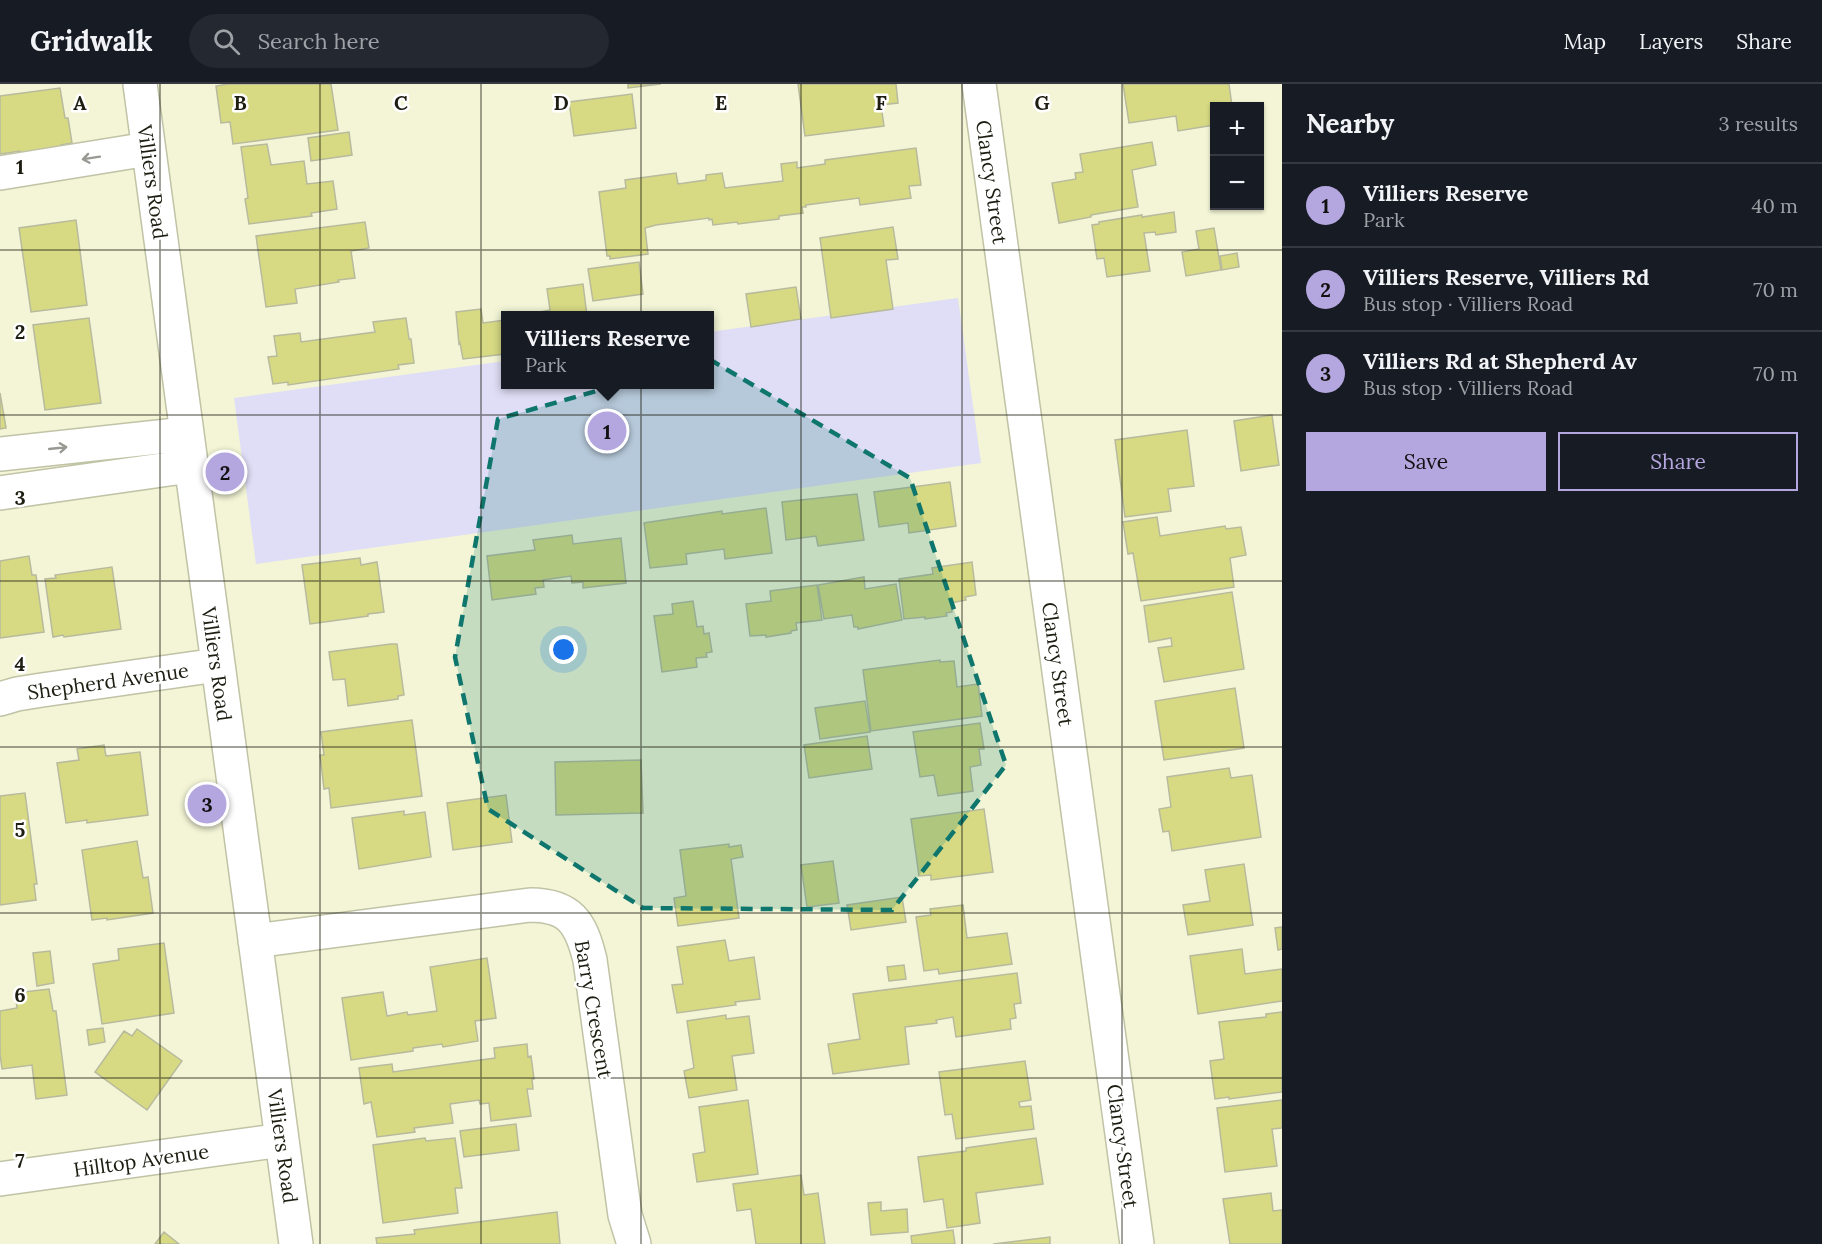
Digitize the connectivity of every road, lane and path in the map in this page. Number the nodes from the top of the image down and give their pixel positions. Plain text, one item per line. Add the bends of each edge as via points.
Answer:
1 (140, 84) edge
2 (979, 84) edge
3 (148, 149) junction
4 (0, 174) edge
5 (186, 434) junction
6 (0, 454) edge
7 (190, 466) junction
8 (0, 493) edge
9 (218, 665) junction
10 (0, 699) edge
11 (255, 940) junction
12 (282, 1140) junction
13 (0, 1179) edge
14 (296, 1244) edge
15 (634, 1244) edge
16 (1137, 1244) edge

1 - 3 street, Villiers Road
2 - 16 street, Clancy Street
3 -> 4 street
3 - 5 street, Villiers Road
6 -> 5 street
5 - 7 street, Villiers Road
7 - 8 street
7 - 9 street, Villiers Road
9 - 10 street, Shepherd Avenue via 25,692
9 - 11 street, Villiers Road
11 - 12 street, Villiers Road
11 - 15 street, Barry Crescent via 530,905 564,911 578,924 590,960 625,1215
12 - 13 street, Hilltop Avenue
12 - 14 street, Villiers Road

